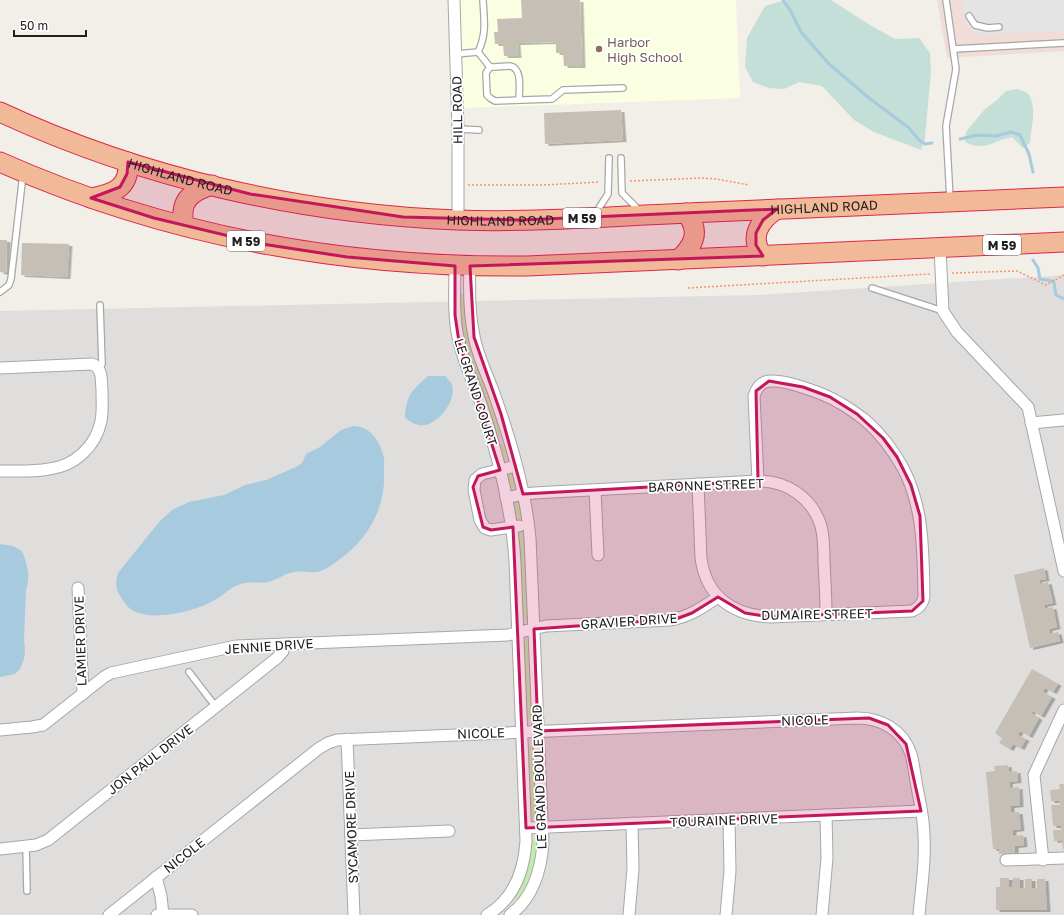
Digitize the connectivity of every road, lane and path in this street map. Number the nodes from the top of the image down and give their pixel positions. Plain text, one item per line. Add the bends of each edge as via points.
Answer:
1 (454, 0) edge
2 (946, 0) edge
3 (485, 1) edge
4 (969, 16) dead end
5 (999, 27) dead end
6 (1064, 42) edge
7 (954, 50) junction
8 (478, 52) junction
9 (456, 54) junction
10 (490, 67) junction
11 (623, 88) dead end
12 (519, 100) junction
13 (0, 112) edge
14 (458, 129) junction
15 (479, 130) dead end
16 (609, 158) dead end
17 (621, 158) dead end
18 (0, 162) edge
19 (128, 162) junction
20 (23, 173) junction
21 (628, 181) dead end
22 (601, 182) dead end
23 (472, 185) dead end
24 (212, 186) junction
25 (749, 186) dead end
26 (1064, 197) edge
27 (91, 198) junction
28 (950, 201) junction
29 (777, 209) junction
30 (686, 213) junction
31 (644, 215) junction
32 (594, 217) junction
33 (458, 220) junction
34 (184, 226) junction
35 (1064, 242) edge
36 (940, 248) junction
37 (763, 256) junction
38 (678, 260) junction
39 (462, 266) junction
40 (941, 274) junction
41 (1064, 275) edge
42 (688, 288) dead end
43 (872, 288) dead end
44 (0, 292) edge
45 (100, 305) dead end
46 (943, 311) junction
47 (0, 368) edge
48 (99, 369) junction
49 (1064, 420) edge
50 (1031, 422) junction
51 (500, 439) junction
52 (516, 466) junction
53 (500, 470) junction
54 (0, 471) edge
55 (758, 481) junction
56 (698, 484) junction
57 (595, 490) junction
58 (522, 494) junction
59 (506, 498) junction
60 (528, 524) junction
61 (512, 527) junction
62 (598, 555) dead end
63 (1064, 568) edge
64 (78, 588) dead end
65 (718, 596) junction
66 (826, 614) junction
67 (534, 629) junction
68 (518, 633) junction
69 (284, 644) junction
70 (189, 672) dead end
71 (82, 694) junction
72 (216, 707) junction
73 (1064, 710) edge
74 (0, 730) edge
75 (538, 731) junction
76 (522, 732) junction
77 (347, 739) junction
78 (921, 811) junction
79 (826, 815) junction
80 (729, 819) junction
81 (632, 823) junction
82 (542, 827) junction
83 (526, 828) junction
84 (449, 831) dead end
85 (351, 836) junction
86 (26, 847) junction
87 (0, 849) edge
88 (1064, 858) edge
89 (1006, 860) dead end
90 (1043, 860) junction
91 (156, 877) junction
92 (27, 891) dead end
93 (506, 898) junction
94 (163, 914) edge
95 (514, 914) edge
96 (109, 915) edge
97 (156, 915) edge
98 (192, 915) edge
99 (354, 915) edge
100 (486, 915) edge
101 (630, 915) edge
102 (726, 915) edge
103 (822, 915) edge
104 (919, 915) edge

1 - 9 street, HILL ROAD
2 - 7 lane
3 - 8 lane via 485,31
4 - 5 lane via 975,25
6 - 7 lane
7 - 28 lane via 956,69 946,126
8 - 9 lane
8 - 10 lane
9 - 14 street, HILL ROAD
10 - 12 lane via 511,66 516,69
10 - 12 lane via 486,73 487,94 490,98 495,101
11 - 12 lane via 563,90 552,99
13 - 19 highway, HIGHLAND ROAD / M 59
14 - 15 lane
14 - 33 street, HILL ROAD
16 - 32 lane via 608,194
17 - 31 lane via 622,193
18 - 20 highway, M 59
19 - 24 highway, HIGHLAND ROAD / M 59
19 - 27 highway via 125,181 120,187 104,196
20 - 27 highway, M 59
20 - 44 lane via 11,279 9,285
21 - 25 path via 702,178
22 - 23 path
24 - 33 highway, HIGHLAND ROAD / M 59 via 364,213
24 - 34 highway via 201,189 188,198 182,213
26 - 28 highway, HIGHLAND ROAD / M 59
27 - 34 highway, M 59
28 - 29 highway, HIGHLAND ROAD / M 59
29 - 30 highway, HIGHLAND ROAD / M 59
29 - 37 highway via 763,220 756,233 756,246
30 - 31 highway, HIGHLAND ROAD / M 59
30 - 38 highway via 693,223 694,236 689,249
31 - 32 highway, HIGHLAND ROAD / M 59
32 - 33 highway, HIGHLAND ROAD / M 59
34 - 39 highway, M 59 via 304,252 391,262
35 - 36 highway, M 59
36 - 37 highway, M 59
36 - 40 street
37 - 38 highway, M 59
38 - 39 highway, M 59 via 535,266
39 - 51 street, LE GRAND COURT via 474,337 496,399
39 - 51 street, LE GRAND COURT via 454,305 457,333 481,404
40 - 41 path via 1017,271 1046,285
40 - 42 path
40 - 46 street
43 - 46 lane
45 - 48 lane via 102,364
46 - 50 street via 957,332 1028,407
47 - 48 street via 89,364
48 - 54 street via 101,421 95,438 86,450 76,459 56,468
49 - 50 street
50 - 63 street
51 - 52 street, LE GRAND COURT
51 - 53 street, LE GRAND COURT
52 - 53 street
52 - 58 street, LE GRAND COURT
53 - 59 street, LE GRAND COURT
53 - 61 street via 482,474 476,478 473,487 483,526 489,530
55 - 56 street, BARONNE STREET
55 - 66 street, BARONNE STREET via 779,484 795,491 816,514 821,525 823,541
55 - 66 street, DUMAIRE STREET via 754,396 757,388 772,381 812,390 841,403 875,429 904,469 915,497 922,529 922,604 909,611
56 - 57 street, BARONNE STREET
56 - 65 street, DUMAIRE STREET via 702,564 708,581
57 - 58 street, BARONNE STREET
57 - 62 street
58 - 59 street, BARONNE STREET
58 - 60 street, LE GRAND COURT
59 - 61 street, LE GRAND COURT
60 - 61 street
60 - 67 street, LE GRAND COURT
61 - 68 street, LE GRAND COURT
64 - 71 street, LAMIER DRIVE
65 - 66 street, DUMAIRE STREET via 738,610 760,616
65 - 67 street, GRAVIER DRIVE via 692,613 676,619 546,626
67 - 68 street, JENNIE DRIVE
67 - 75 street, LE GRAND BOULEVARD
68 - 69 street, JENNIE DRIVE
68 - 76 street, LE GRAND BOULEVARD
69 - 71 street, JENNIE DRIVE via 229,647 115,672
69 - 72 street, JON PAUL DRIVE via 281,654
70 - 72 lane
71 - 74 street, JENNIE DRIVE via 43,725
72 - 86 street, JON PAUL DRIVE via 48,840
73 - 90 street via 1034,775
75 - 76 street, NICOLE
75 - 78 street, NICOLE via 861,718 877,720 888,725 905,741 911,756
75 - 82 street, LE GRAND BOULEVARD
76 - 77 street, NICOLE
76 - 83 street, LE GRAND BOULEVARD
77 - 85 street, SYCAMORE DRIVE
77 - 91 street, NICOLE via 334,741 318,749
78 - 79 street, TOURAINE DRIVE
78 - 104 street via 924,852
79 - 80 street, TOURAINE DRIVE
79 - 103 street via 827,858
80 - 81 street, TOURAINE DRIVE
80 - 102 street via 730,871
81 - 82 street, TOURAINE DRIVE
81 - 101 street
82 - 83 street, TOURAINE DRIVE
82 - 95 street, LE GRAND BOULEVARD via 539,872 528,897
83 - 93 street, LE GRAND BOULEVARD via 523,866 517,882
84 - 85 street
85 - 99 street, SYCAMORE DRIVE
86 - 87 street, JON PAUL DRIVE
86 - 92 lane
88 - 90 street
89 - 90 street
91 - 94 street
91 - 96 street, NICOLE
93 - 95 lane
93 - 100 street, LE GRAND BOULEVARD
94 - 97 street
94 - 98 street

